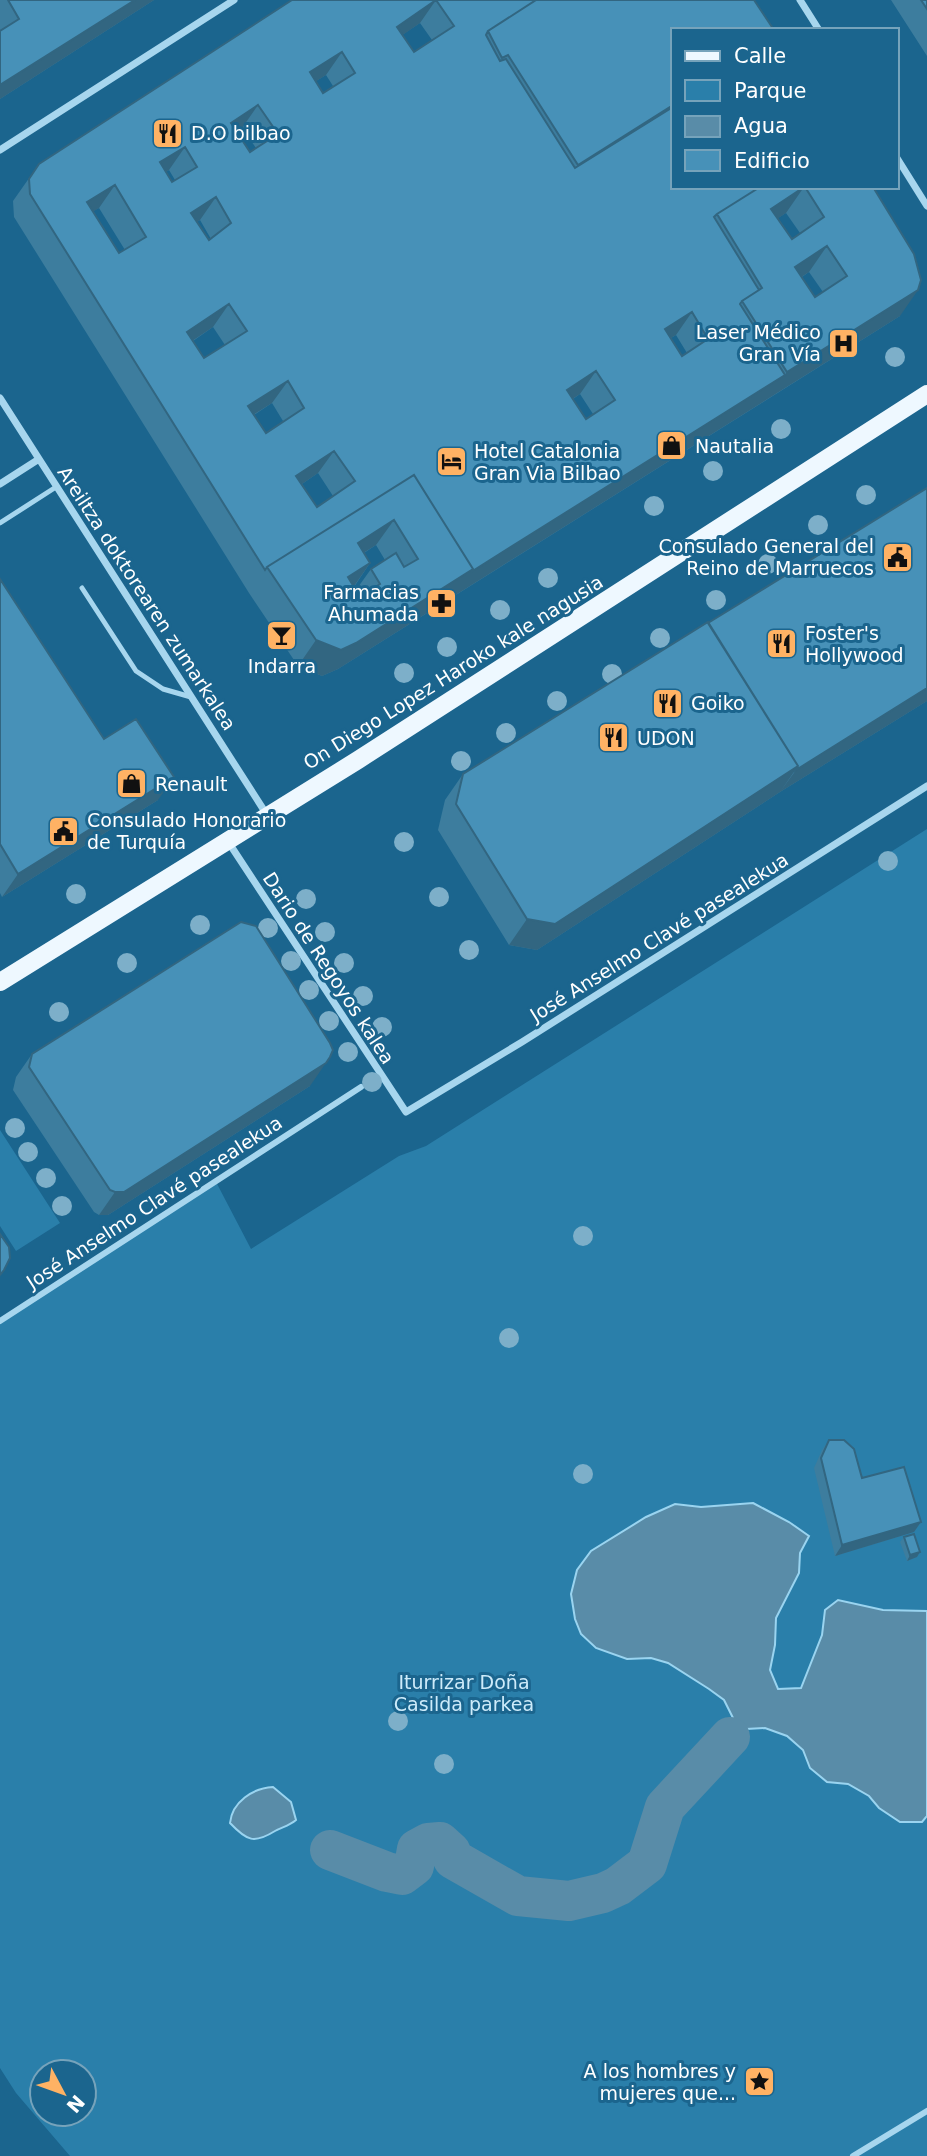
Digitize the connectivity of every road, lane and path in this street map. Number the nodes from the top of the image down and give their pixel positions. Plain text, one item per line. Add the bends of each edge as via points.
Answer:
1 (234, 0) edge
2 (800, 0) edge
3 (818, 28) edge
4 (0, 150) edge
5 (899, 161) edge
6 (927, 206) edge
7 (927, 394) edge
8 (0, 398) edge
9 (39, 459) junction
10 (0, 484) edge
11 (56, 487) junction
12 (0, 523) edge
13 (82, 588) dead end
14 (192, 697) junction
15 (927, 786) edge
16 (267, 815) junction
17 (227, 840) junction
18 (0, 982) edge
19 (361, 1087) dead end
20 (406, 1112) joint
21 (0, 1321) edge
22 (927, 2111) edge
23 (853, 2156) edge

1 - 4 street
2 - 3 street
5 - 6 street
7 - 16 main road, On Diego Lopez Haroko kale nagusia
8 - 9 street, Areiltza doktorearen zumarkalea
9 - 10 street
9 - 11 street, Areiltza doktorearen zumarkalea
11 - 12 lane
11 - 14 street, Areiltza doktorearen zumarkalea
13 - 14 lane via 136,671 163,689
14 - 16 street, Areiltza doktorearen zumarkalea
15 - 20 street, José Anselmo Clavé pasealekua
16 - 17 main road, On Diego Lopez Haroko kale nagusia
17 - 18 main road, On Diego Lopez Haroko kale nagusia
17 - 20 street, Dario de Regoyos kalea
19 - 21 street, José Anselmo Clavé pasealekua
22 - 23 street

